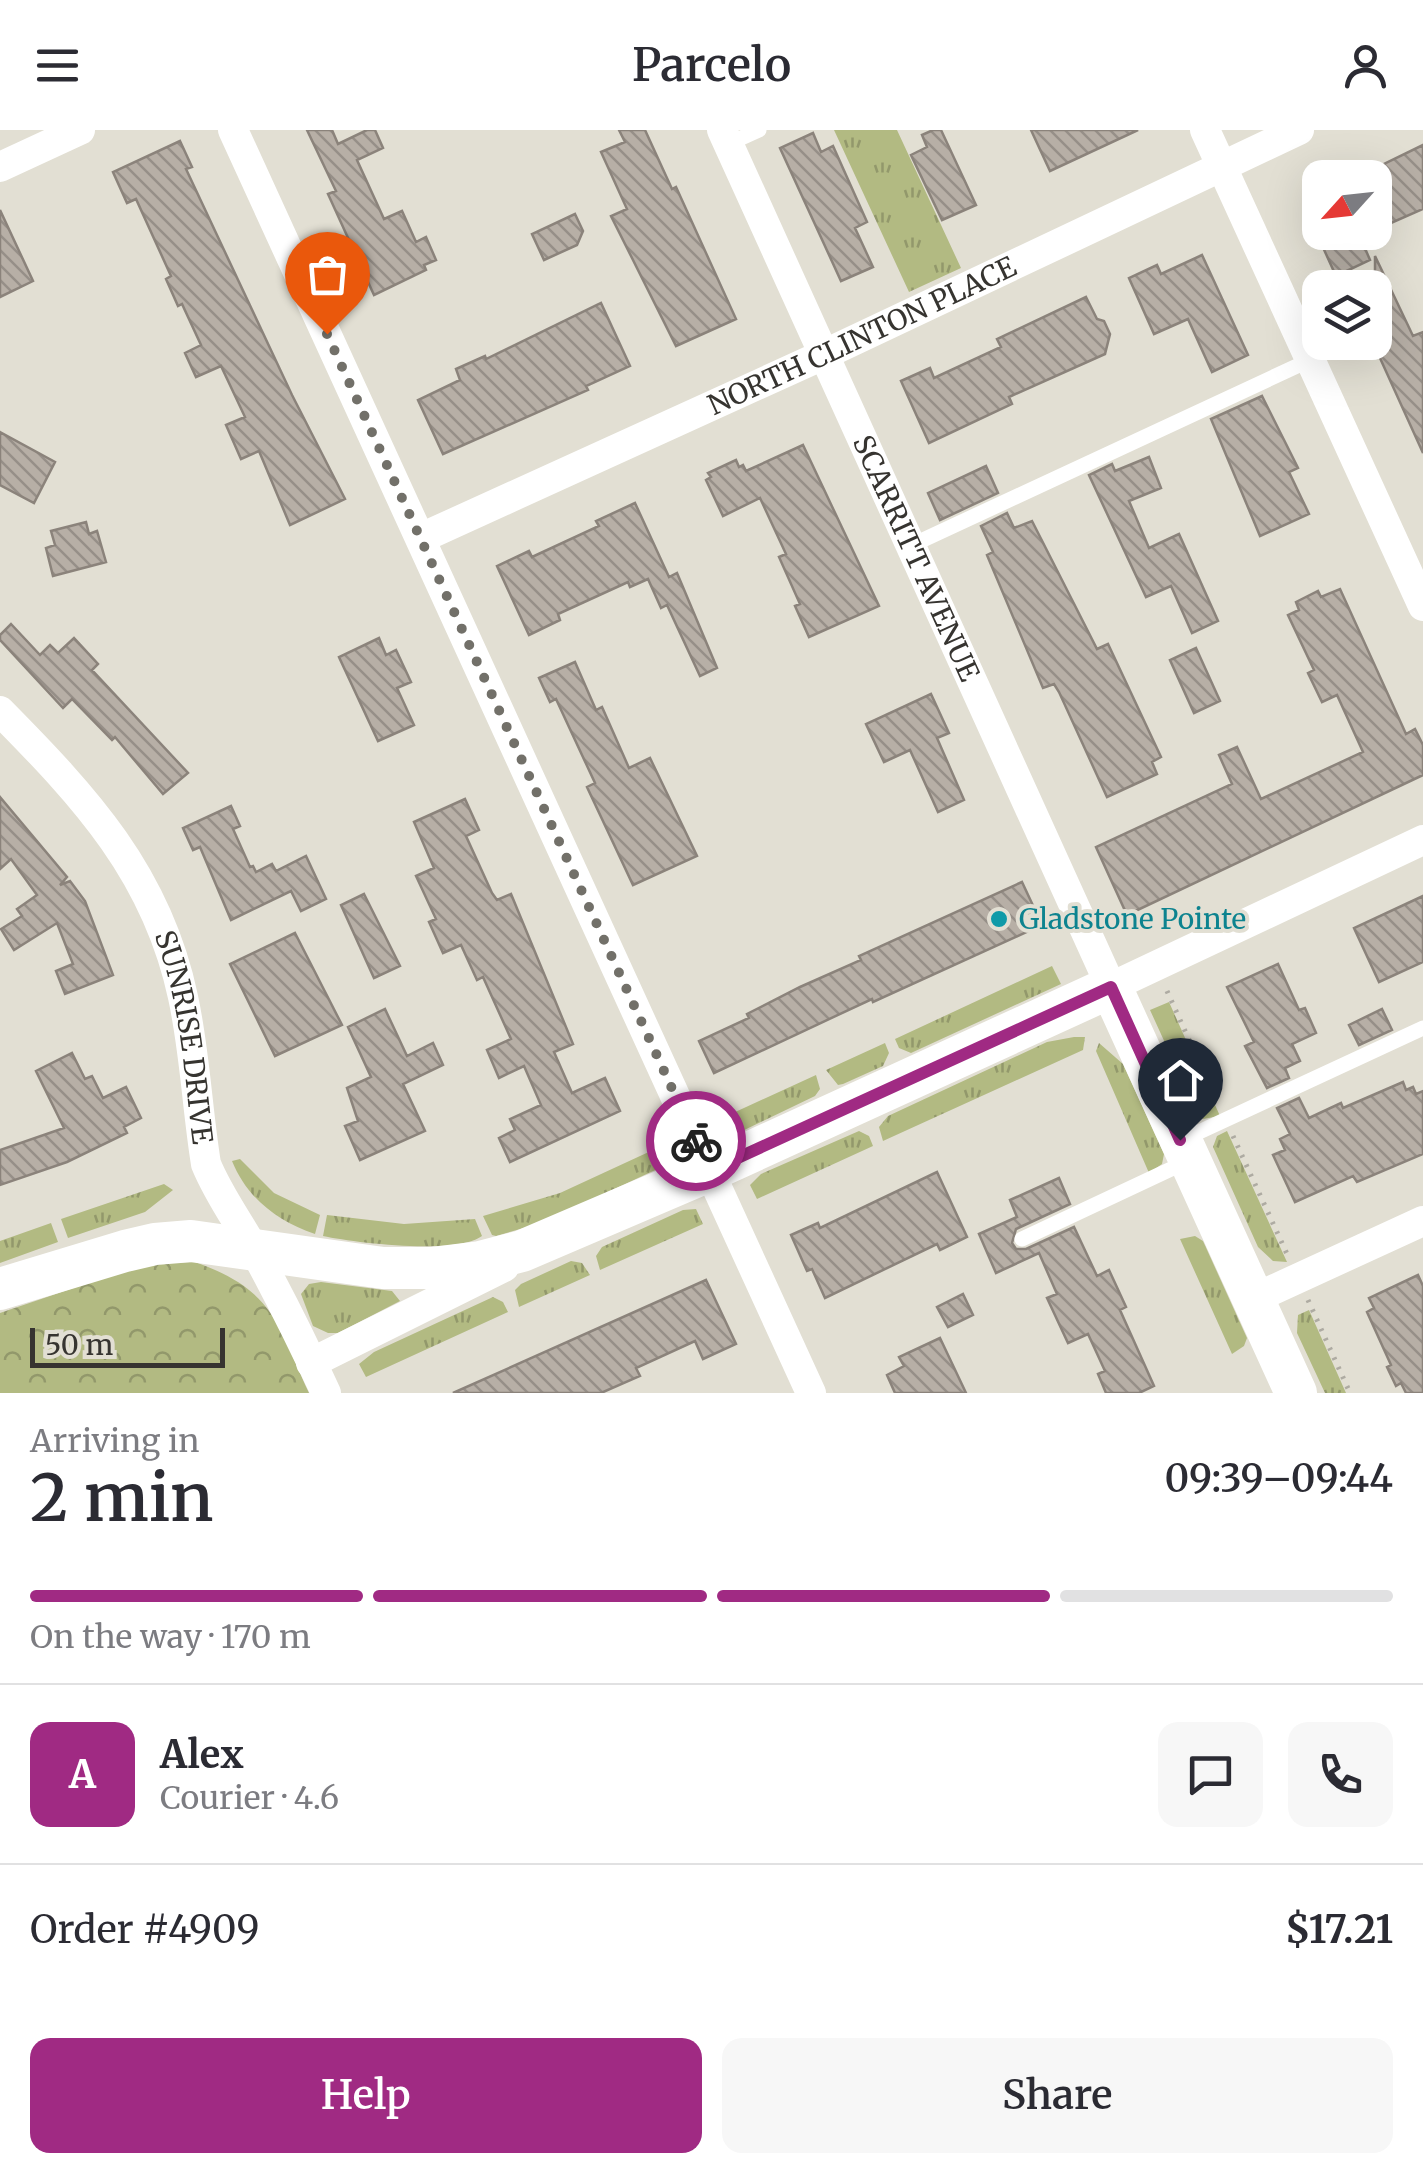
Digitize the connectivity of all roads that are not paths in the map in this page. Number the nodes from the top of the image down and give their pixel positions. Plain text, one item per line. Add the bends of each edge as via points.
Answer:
1 (80, 130) edge
2 (233, 130) edge
3 (759, 130) edge
4 (1205, 130) edge
5 (1299, 130) edge
6 (725, 137) edge
7 (0, 167) edge
8 (1222, 167) junction
9 (1302, 342) edge
10 (823, 354) junction
11 (1310, 360) joint
12 (421, 538) junction
13 (910, 546) junction
14 (1423, 606) edge
15 (0, 711) edge
16 (1423, 840) edge
17 (1111, 987) junction
18 (1423, 1028) edge
19 (1185, 1151) junction
20 (709, 1171) junction
21 (1423, 1221) edge
22 (564, 1236) junction
23 (1022, 1239) dead end
24 (253, 1247) junction
25 (0, 1289) edge
26 (1253, 1299) junction
27 (311, 1363) junction
28 (326, 1393) edge
29 (811, 1393) edge
30 (1296, 1393) edge

1 - 7 street
2 - 12 street
3 - 6 lane
4 - 8 street
5 - 8 street, NORTH CLINTON PLACE
6 - 10 street, SCARRITT AVENUE
8 - 9 street
8 - 10 street, NORTH CLINTON PLACE
10 - 12 street, NORTH CLINTON PLACE
10 - 13 street, SCARRITT AVENUE
11 - 13 lane
11 - 14 street
12 - 20 street
13 - 17 street, SCARRITT AVENUE
15 - 24 street, SUNRISE DRIVE via 92,809 154,906 182,994 206,1164
16 - 17 street
17 - 19 street
17 - 20 street
18 - 19 lane via 1225,1120
19 - 23 lane
19 - 26 street
20 - 22 street
20 - 29 street
21 - 26 street
22 - 24 street via 480,1262 432,1268 383,1268
22 - 27 street
24 - 25 street via 155,1244
24 - 27 street, SUNRISE DRIVE
26 - 30 street
27 - 28 street, SUNRISE DRIVE

